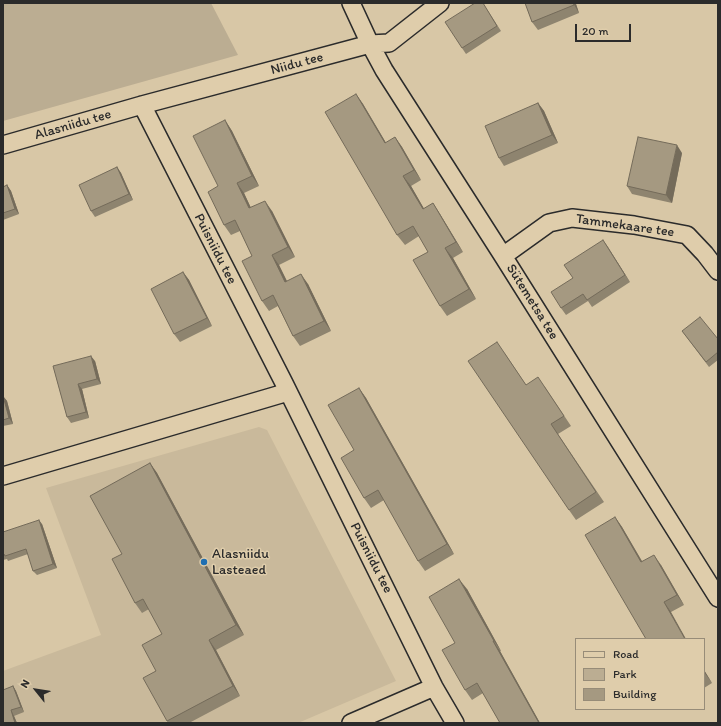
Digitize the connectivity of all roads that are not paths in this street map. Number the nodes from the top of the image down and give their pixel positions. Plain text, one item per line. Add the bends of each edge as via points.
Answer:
1 (351, 3) edge
2 (440, 3) edge
3 (370, 44) junction
4 (142, 105) junction
5 (3, 144) edge
6 (503, 256) junction
7 (718, 271) edge
8 (288, 392) junction
9 (3, 476) edge
10 (718, 598) edge
11 (434, 687) junction
12 (351, 723) edge
13 (455, 723) edge

1 - 3 street, Sütemetsa tee
2 - 3 street, Niidu tee via 389,43
3 - 4 street, Niidu tee
3 - 6 street, Sütemetsa tee
4 - 5 street, Alasniidu tee
4 - 8 street, Puisniidu tee
6 - 7 street, Tammekaare tee via 550,223 572,218 634,225 687,235
6 - 10 street, Sütemetsa tee
8 - 9 street
8 - 11 street, Puisniidu tee
11 - 12 street
11 - 13 street, Puisniidu tee

